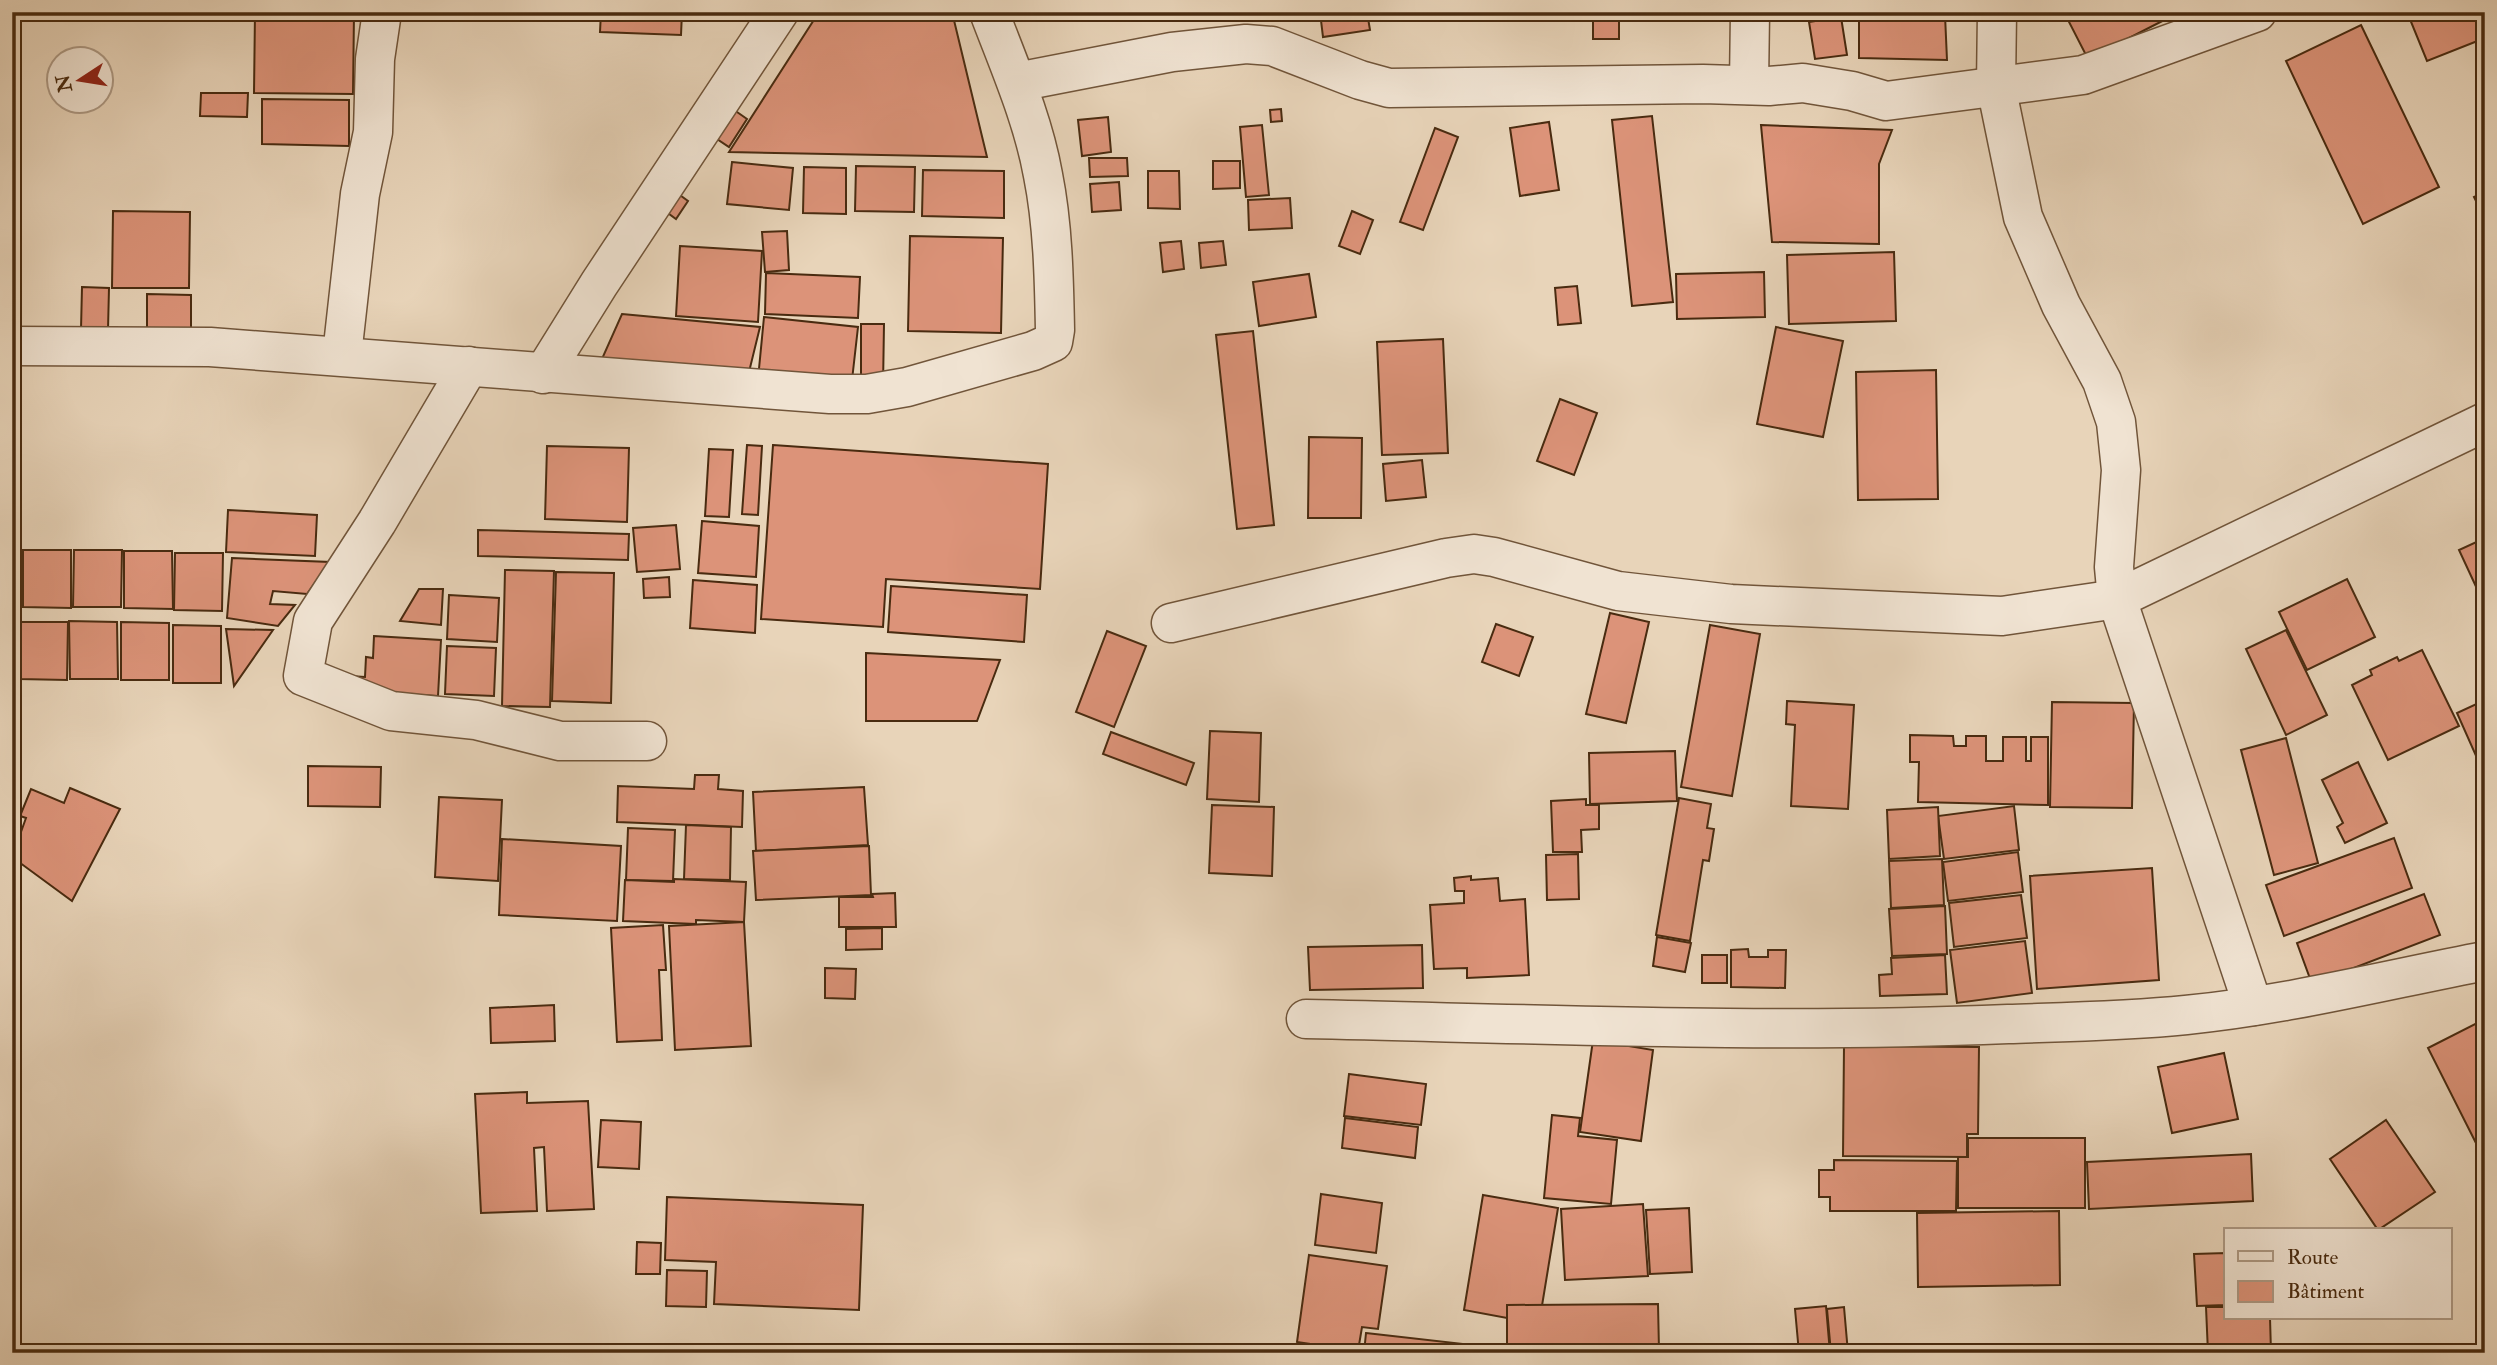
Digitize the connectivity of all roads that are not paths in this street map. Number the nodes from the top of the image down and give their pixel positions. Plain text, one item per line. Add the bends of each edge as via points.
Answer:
1 (382, 12) edge
2 (779, 12) edge
3 (989, 12) edge
4 (1750, 12) edge
5 (1997, 12) edge
6 (2257, 12) edge
7 (1017, 82) junction
8 (1749, 85) junction
9 (1996, 86) junction
10 (12, 346) edge
11 (342, 355) junction
12 (470, 366) junction
13 (543, 374) junction
14 (2485, 422) edge
15 (2117, 599) junction
16 (1171, 623) dead end
17 (647, 741) dead end
18 (2485, 961) edge
19 (2253, 1006) junction
20 (1306, 1019) dead end

1 - 11 street via 373,132 360,194
2 - 13 street
3 - 7 street
4 - 8 street
5 - 9 street
6 - 9 street via 2082,75
7 - 8 street via 1172,52 1246,44 1272,46 1389,88
7 - 13 street via 1043,174 1053,257 1053,342 907,387 867,394
8 - 9 street via 1803,83 1886,101
9 - 15 street via 2023,217 2061,305 2102,381 2116,422 2121,470 2114,567
10 - 11 street via 210,347
11 - 12 street
12 - 13 street
12 - 17 street via 313,621 303,676 390,711 476,720 560,741
14 - 15 street
15 - 16 street via 2002,616 1731,604 1618,590 1474,554
15 - 19 street
18 - 19 street
19 - 20 street via 2186,1016 1931,1027 1775,1029

